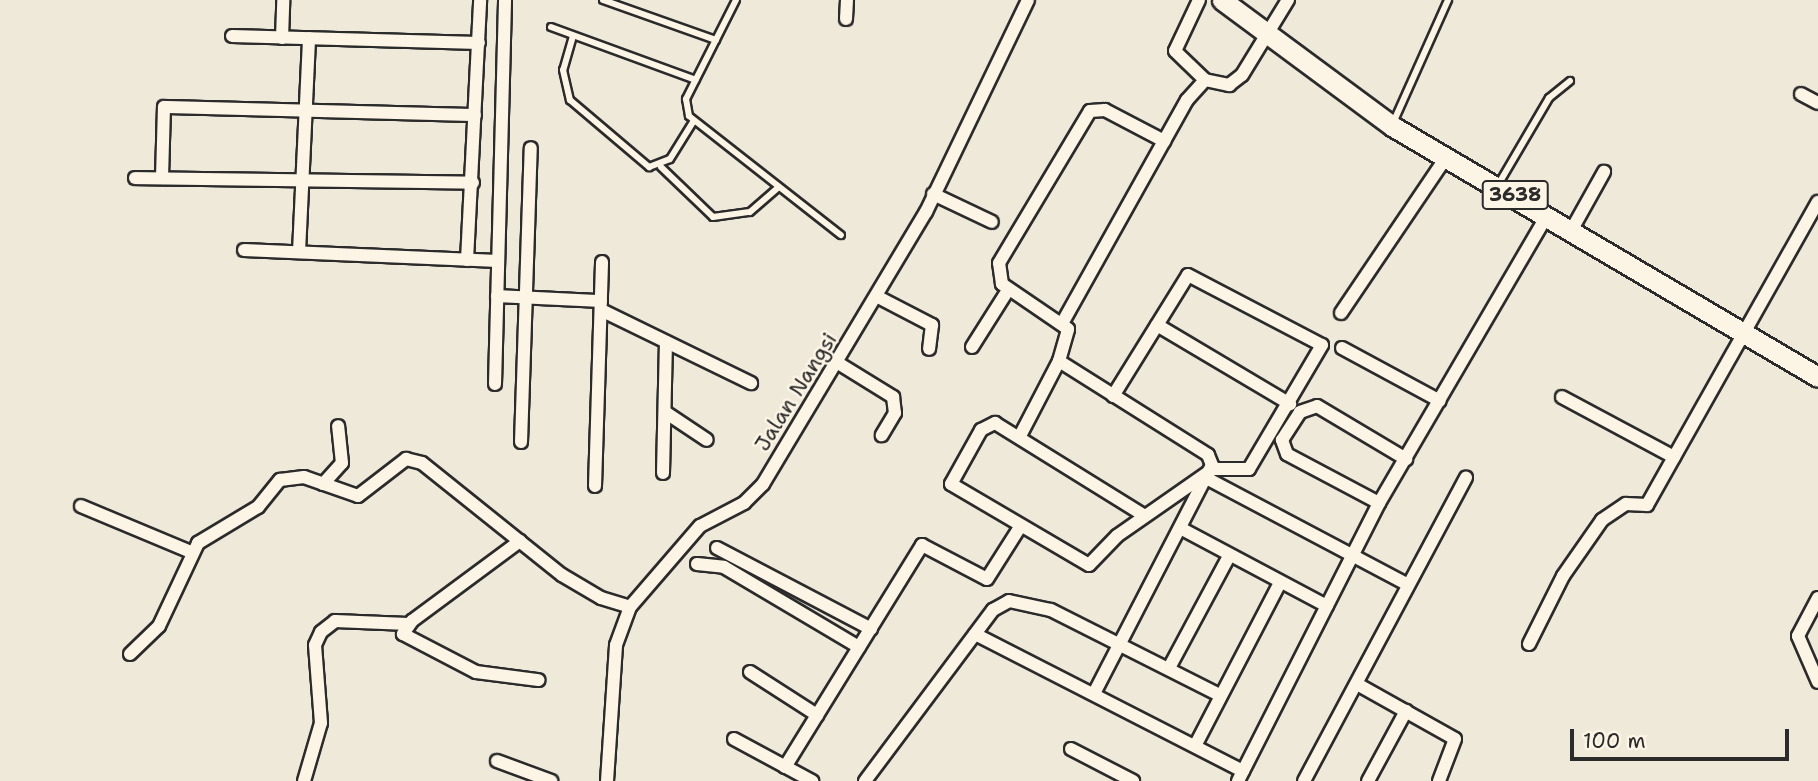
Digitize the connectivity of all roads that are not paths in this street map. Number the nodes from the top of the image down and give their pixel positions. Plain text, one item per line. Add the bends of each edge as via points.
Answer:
1 (284, 0) edge
2 (480, 0) edge
3 (505, 0) edge
4 (603, 0) edge
5 (736, 0) edge
6 (847, 0) edge
7 (1028, 0) edge
8 (1199, 0) edge
9 (1222, 0) edge
10 (1288, 0) edge
11 (1448, 0) edge
12 (846, 19) dead end
13 (551, 27) dead end
14 (1270, 33) junction
15 (232, 36) dead end
16 (573, 36) junction
17 (282, 37) junction
18 (309, 38) junction
19 (716, 40) junction
20 (479, 43) junction
21 (696, 80) junction
22 (1205, 80) junction
23 (1570, 81) dead end
24 (1801, 94) dead end
25 (1818, 103) edge
26 (304, 111) junction
27 (475, 115) junction
28 (693, 122) junction
29 (1392, 126) junction
30 (1164, 141) junction
31 (531, 148) dead end
32 (1445, 159) junction
33 (661, 167) junction
34 (1604, 172) dead end
35 (135, 178) dead end
36 (162, 178) junction
37 (301, 181) junction
38 (472, 183) junction
39 (1498, 185) junction
40 (778, 188) junction
41 (933, 194) junction
42 (1818, 202) edge
43 (1547, 215) junction
44 (992, 222) dead end
45 (1571, 231) junction
46 (841, 235) dead end
47 (244, 250) dead end
48 (299, 252) junction
49 (467, 260) junction
50 (498, 261) junction
51 (603, 262) dead end
52 (1008, 290) junction
53 (497, 296) junction
54 (878, 297) junction
55 (526, 298) junction
56 (601, 305) junction
57 (1341, 313) dead end
58 (1064, 320) junction
59 (1157, 325) junction
60 (1747, 333) junction
61 (666, 342) junction
62 (972, 347) dead end
63 (1342, 348) dead end
64 (929, 349) dead end
65 (1059, 361) junction
66 (838, 363) junction
67 (1818, 377) edge
68 (751, 383) dead end
69 (495, 384) dead end
70 (1113, 396) junction
71 (1562, 397) dead end
72 (1440, 401) junction
73 (1290, 404) junction
74 (665, 412) junction
75 (338, 426) dead end
76 (1021, 434) junction
77 (882, 435) dead end
78 (707, 440) dead end
79 (521, 442) dead end
80 (1674, 457) junction
81 (1406, 458) junction
82 (663, 473) dead end
83 (1211, 475) junction
84 (1466, 478) dead end
85 (323, 484) junction
86 (595, 486) dead end
87 (1379, 503) junction
88 (81, 506) dead end
89 (1145, 516) junction
90 (1020, 527) junction
91 (1182, 529) junction
92 (520, 541) junction
93 (717, 548) dead end
94 (191, 552) junction
95 (1353, 555) junction
96 (1229, 556) junction
97 (697, 564) dead end
98 (1280, 583) junction
99 (1408, 585) junction
100 (1818, 598) edge
101 (1326, 606) junction
102 (630, 607) junction
103 (408, 624) junction
104 (975, 634) junction
105 (865, 638) junction
106 (1121, 642) junction
107 (1530, 644) dead end
108 (130, 654) dead end
109 (1169, 668) junction
110 (750, 672) dead end
111 (538, 680) dead end
112 (1818, 682) edge
113 (1357, 684) junction
114 (1095, 692) junction
115 (1219, 695) junction
116 (1406, 711) junction
117 (817, 715) junction
118 (734, 739) dead end
119 (1195, 746) junction
120 (1071, 749) dead end
121 (497, 761) dead end
122 (785, 767) junction
123 (1240, 776) edge
124 (304, 781) edge
125 (551, 781) edge
126 (607, 781) edge
127 (812, 781) edge
128 (865, 781) edge
129 (1133, 781) edge
130 (1304, 781) edge
131 (1368, 781) edge
132 (1439, 781) edge

1 - 17 street
2 - 20 street
3 - 50 street
4 - 19 lane
5 - 19 lane
6 - 12 street
7 - 41 street, Jalan Nangsi
8 - 22 street via 1175,51
9 - 14 main road, 3638
10 - 14 street
11 - 29 lane
13 - 16 lane
14 - 22 street via 1238,81
14 - 29 main road, 3638
15 - 17 street
16 - 21 lane
16 - 33 lane via 563,70 570,100 649,167
17 - 18 street
18 - 20 street
18 - 26 street
19 - 21 lane
20 - 27 street
21 - 28 lane via 686,99
22 - 30 street
23 - 39 lane via 1545,104
24 - 25 street
26 - 27 street
26 - 36 street via 164,107
26 - 37 street
27 - 38 street
28 - 33 lane
28 - 40 lane
29 - 32 main road, 3638
30 - 52 street via 1105,110 1090,111 999,263 998,278
30 - 58 street
31 - 55 street
32 - 39 main road, 3638
32 - 57 street
33 - 40 lane via 713,217 750,212
34 - 45 street
35 - 36 street
36 - 37 street
37 - 38 street
37 - 48 street
38 - 49 street
39 - 43 main road, 3638
40 - 46 lane
41 - 44 street
41 - 54 street, Jalan Nangsi
42 - 60 street
43 - 45 main road, 3638
43 - 72 street
45 - 60 main road, 3638
47 - 48 street
48 - 49 street
49 - 50 street
50 - 53 street
51 - 56 street
52 - 58 street
52 - 62 street
53 - 55 street
53 - 69 street
54 - 64 street via 932,325
54 - 66 street, Jalan Nangsi
55 - 56 street
55 - 79 street
56 - 61 street
56 - 86 street
58 - 65 street via 1069,334
59 - 70 street
59 - 73 street
59 - 73 street via 1182,279 1195,274 1317,338 1320,355
60 - 67 main road, 3638
60 - 80 street
61 - 68 street
61 - 74 street
63 - 72 street
65 - 70 street
65 - 76 street
66 - 77 street via 893,397 895,414
66 - 102 street, Jalan Nangsi via 753,496 690,536 663,562
70 - 83 street via 1208,455
71 - 80 street
72 - 81 street
73 - 83 street via 1249,469
74 - 78 street
74 - 82 street
75 - 85 street via 342,463
76 - 89 street
76 - 90 street via 995,423 985,427 951,484
80 - 107 street via 1647,505 1624,505 1595,528
81 - 87 street
81 - 87 street via 1317,406 1300,412 1282,440 1287,454
83 - 89 street
83 - 91 street
83 - 95 street
84 - 99 street
85 - 92 street via 359,496 397,461 414,461
85 - 94 street via 285,477 258,506
87 - 95 street
88 - 94 street
89 - 90 street via 1089,565
90 - 105 street via 987,579 922,544
91 - 96 street
91 - 106 street
92 - 102 street via 589,592
92 - 103 street
93 - 105 street
94 - 108 street via 159,626
95 - 99 street
95 - 101 street
96 - 98 street
96 - 109 street
97 - 105 street via 724,567
98 - 101 street
98 - 115 street
99 - 113 street
100 - 112 street via 1798,636
101 - 123 street
102 - 126 street, Jalan Nangsi via 617,645
103 - 111 street via 403,634 409,642 456,664
103 - 124 street via 335,621 321,632 315,645 320,723
104 - 106 street via 1009,601 1051,610
104 - 114 street
104 - 128 street
105 - 117 street
106 - 109 street
106 - 114 street
109 - 115 street
110 - 117 street
113 - 116 street
113 - 130 street
114 - 119 street
115 - 119 street
116 - 131 street
116 - 132 street via 1455,739
117 - 122 street
118 - 122 street
119 - 123 street
120 - 129 street
121 - 125 street
122 - 127 street

